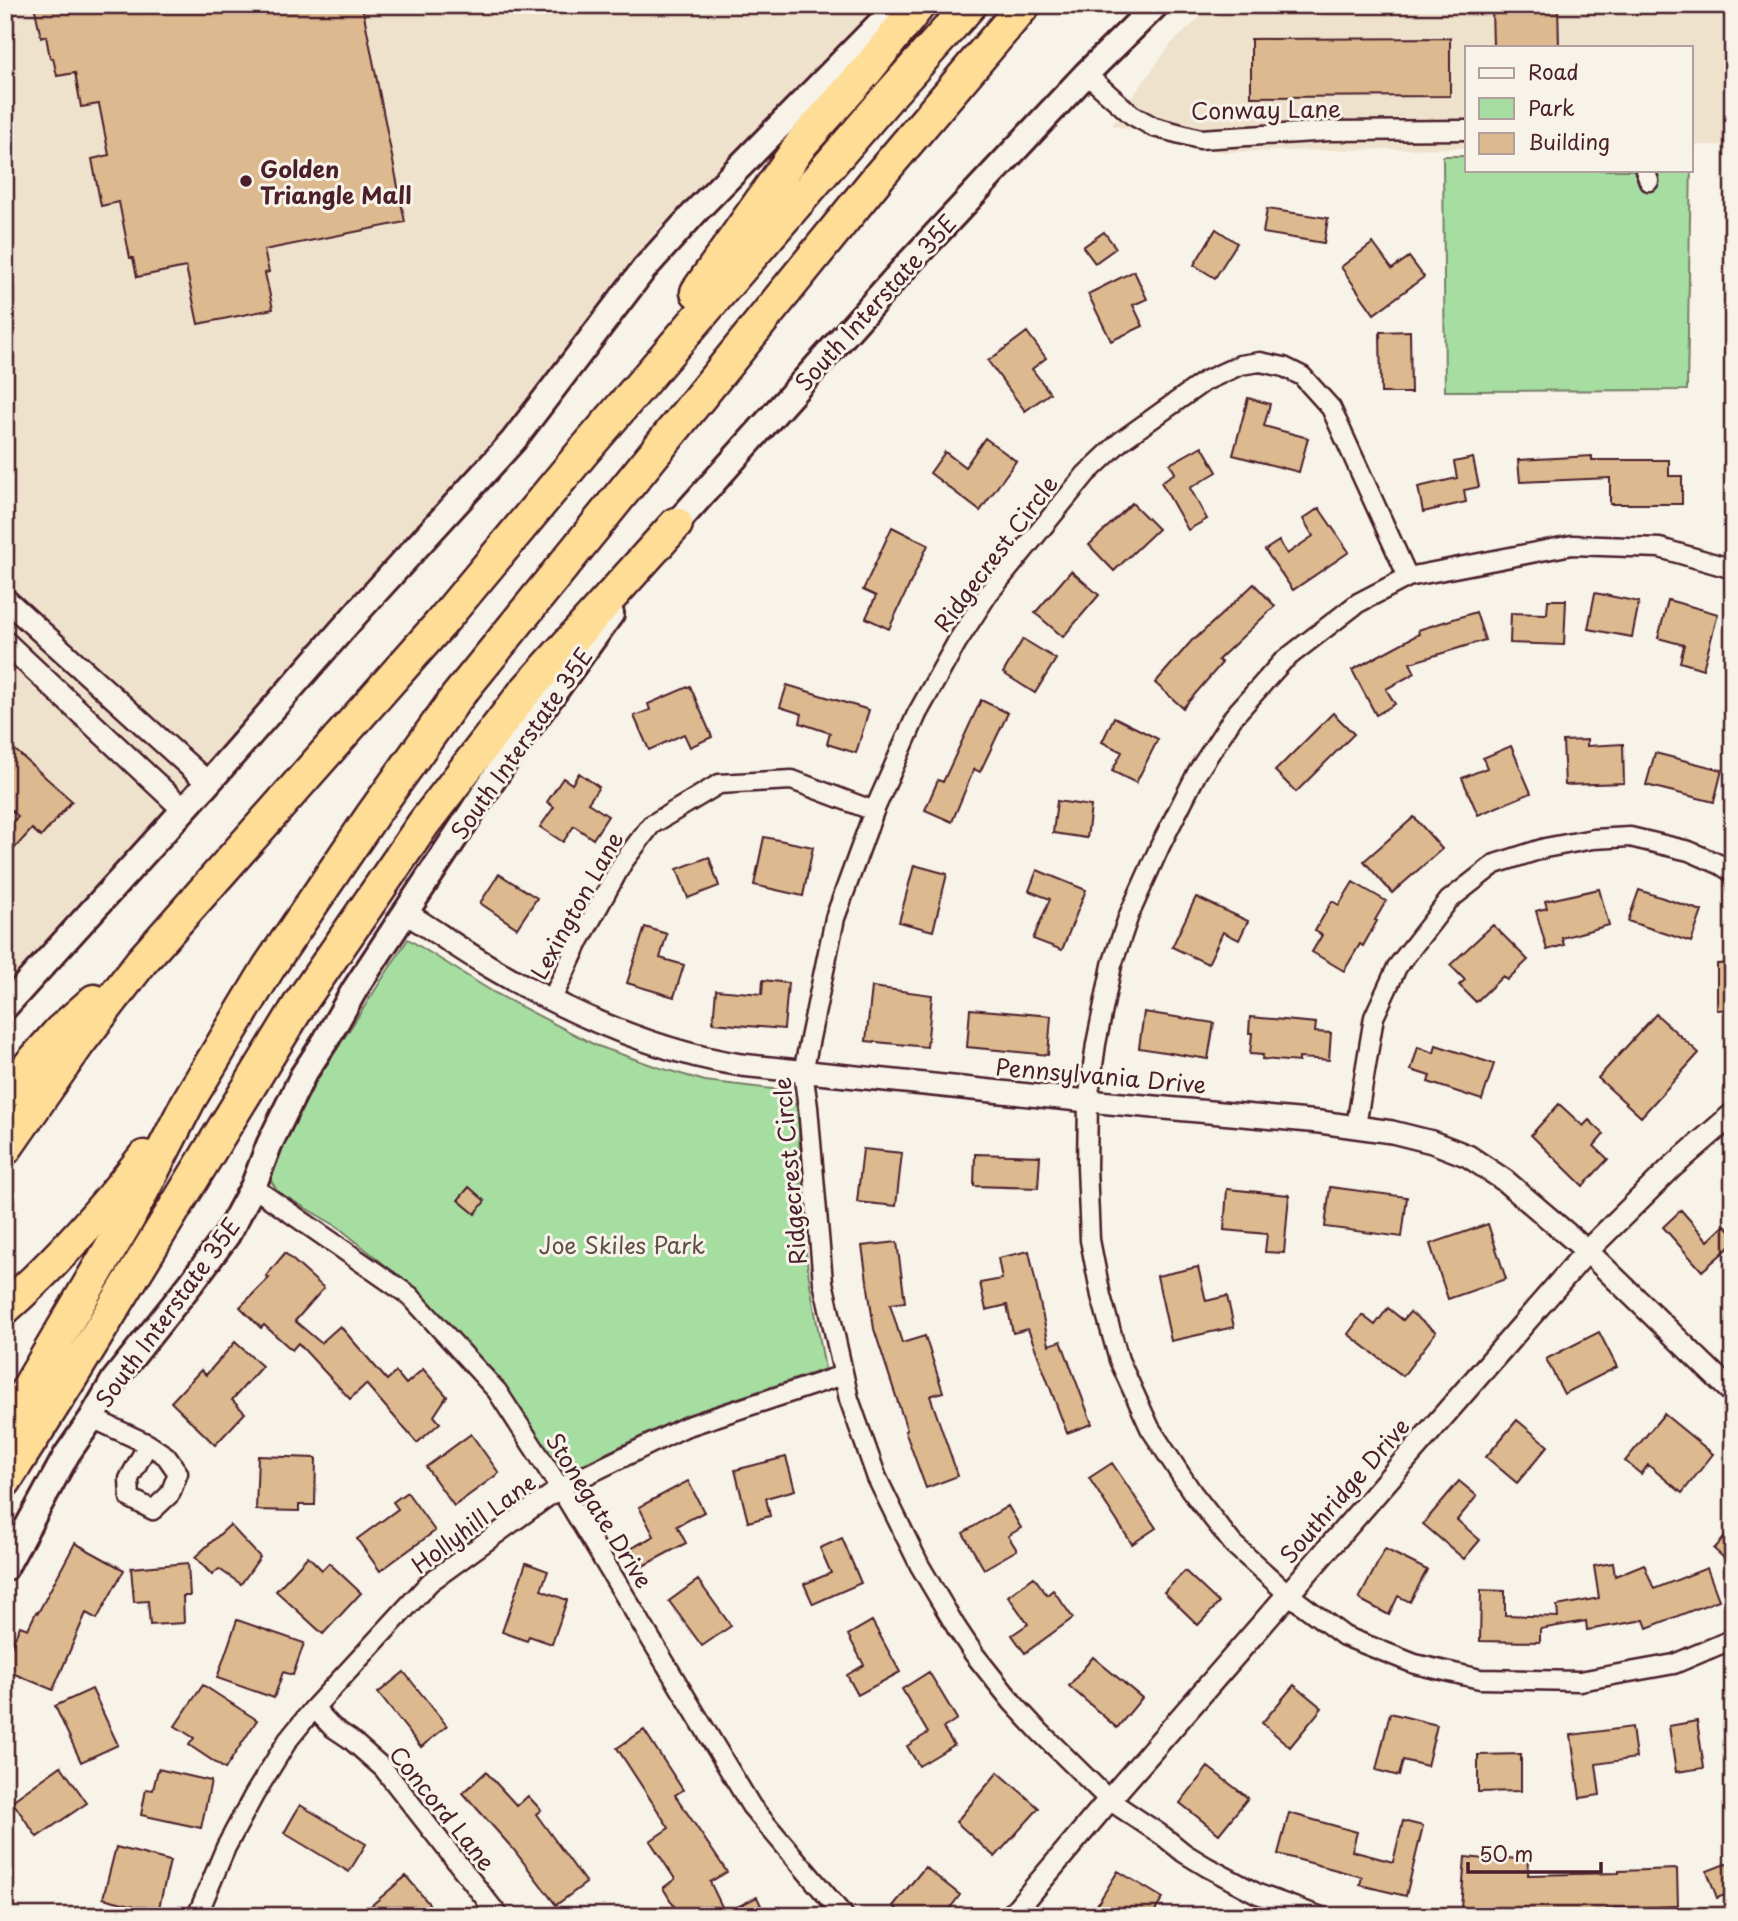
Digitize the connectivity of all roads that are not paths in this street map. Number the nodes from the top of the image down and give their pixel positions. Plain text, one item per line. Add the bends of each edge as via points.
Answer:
1 (898, 5) edge
2 (919, 5) edge
3 (970, 5) edge
4 (1024, 5) edge
5 (1156, 5) edge
6 (1086, 74) junction
7 (1465, 130) edge
8 (583, 452) junction
9 (676, 524) junction
10 (1733, 569) edge
11 (1408, 577) junction
12 (5, 599) edge
13 (5, 642) edge
14 (208, 783) junction
15 (183, 809) junction
16 (874, 811) junction
17 (1733, 873) edge
18 (406, 913) junction
19 (141, 962) junction
20 (552, 999) junction
21 (5, 1007) edge
22 (803, 1072) junction
23 (5, 1093) edge
24 (189, 1100) junction
25 (1088, 1101) junction
26 (1733, 1114) edge
27 (1356, 1126) junction
28 (5, 1149) edge
29 (253, 1188) junction
30 (1587, 1251) junction
31 (5, 1308) edge
32 (843, 1375) junction
33 (1733, 1393) edge
34 (92, 1418) junction
35 (5, 1427) edge
36 (148, 1444) dead end
37 (5, 1481) edge
38 (560, 1488) junction
39 (5, 1568) edge
40 (1287, 1594) junction
41 (1733, 1639) edge
42 (314, 1707) junction
43 (1109, 1800) junction
44 (197, 1916) edge
45 (499, 1916) edge
46 (844, 1916) edge
47 (1011, 1916) edge
48 (1319, 1916) edge

1 - 14 main road via 644,269 513,441
2 - 8 highway via 803,143
3 - 8 highway
4 - 24 highway via 879,176 456,698 269,967
5 - 6 main road, South Interstate 35E
6 - 7 street, Conway Lane via 1132,115 1154,127 1200,139 1330,131
6 - 9 main road, South Interstate 35E via 908,264
8 - 19 highway via 440,624
9 - 18 main road, South Interstate 35E via 512,751
9 - 37 highway via 523,694 424,823 301,1002
10 - 11 street via 1660,548 1572,545
11 - 16 street, Ridgecrest Circle via 1331,408 1301,376 1260,362 1205,380 1121,441 1086,474 988,594 917,714
11 - 25 street via 1358,603 1283,661 1234,716 1197,773 1129,915 1112,965
12 - 14 street
13 - 15 street
14 - 15 main road
15 - 21 main road
16 - 20 street, Lexington Lane via 792,780 719,784 651,825 623,862
16 - 22 street, Ridgecrest Circle via 835,918
17 - 27 street via 1689,851 1630,837 1545,848 1495,864 1449,900 1397,967 1374,1017
18 - 20 street, Pennsylvania Drive via 492,968
18 - 29 main road, South Interstate 35E via 303,1075
19 - 23 highway via 60,1031
19 - 28 highway
20 - 22 street, Pennsylvania Drive via 599,1023 664,1047 714,1061
22 - 25 street, Pennsylvania Drive
22 - 32 street, Ridgecrest Circle via 823,1282
24 - 31 highway via 105,1207
24 - 35 highway via 130,1217
25 - 27 street, Pennsylvania Drive
25 - 40 street via 1090,1240 1119,1360 1150,1428 1192,1492 1233,1544
26 - 30 street, Southridge Drive
27 - 30 street, Pennsylvania Drive via 1432,1142 1468,1156 1504,1180
29 - 34 main road, South Interstate 35E via 219,1247 114,1380
29 - 38 street, Stonegate Drive via 410,1296 497,1391
30 - 33 street, Pennsylvania Drive
30 - 40 street, Southridge Drive
32 - 38 street, Hollyhill Lane via 685,1427
32 - 43 street, Ridgecrest Circle via 877,1478 920,1566 957,1627 1013,1703
34 - 36 street
34 - 39 main road, South Interstate 35E via 67,1454
38 - 42 street, Hollyhill Lane via 430,1582
38 - 46 street, Stonegate Drive via 751,1806
40 - 41 street via 1344,1636 1415,1664 1480,1679 1580,1681 1674,1664
40 - 43 street, Southridge Drive
42 - 44 street, Hollyhill Lane via 254,1795
42 - 45 street, Concord Lane via 383,1768
43 - 47 street, Southridge Drive
43 - 48 street, Ridgecrest Circle via 1207,1867 1258,1894

